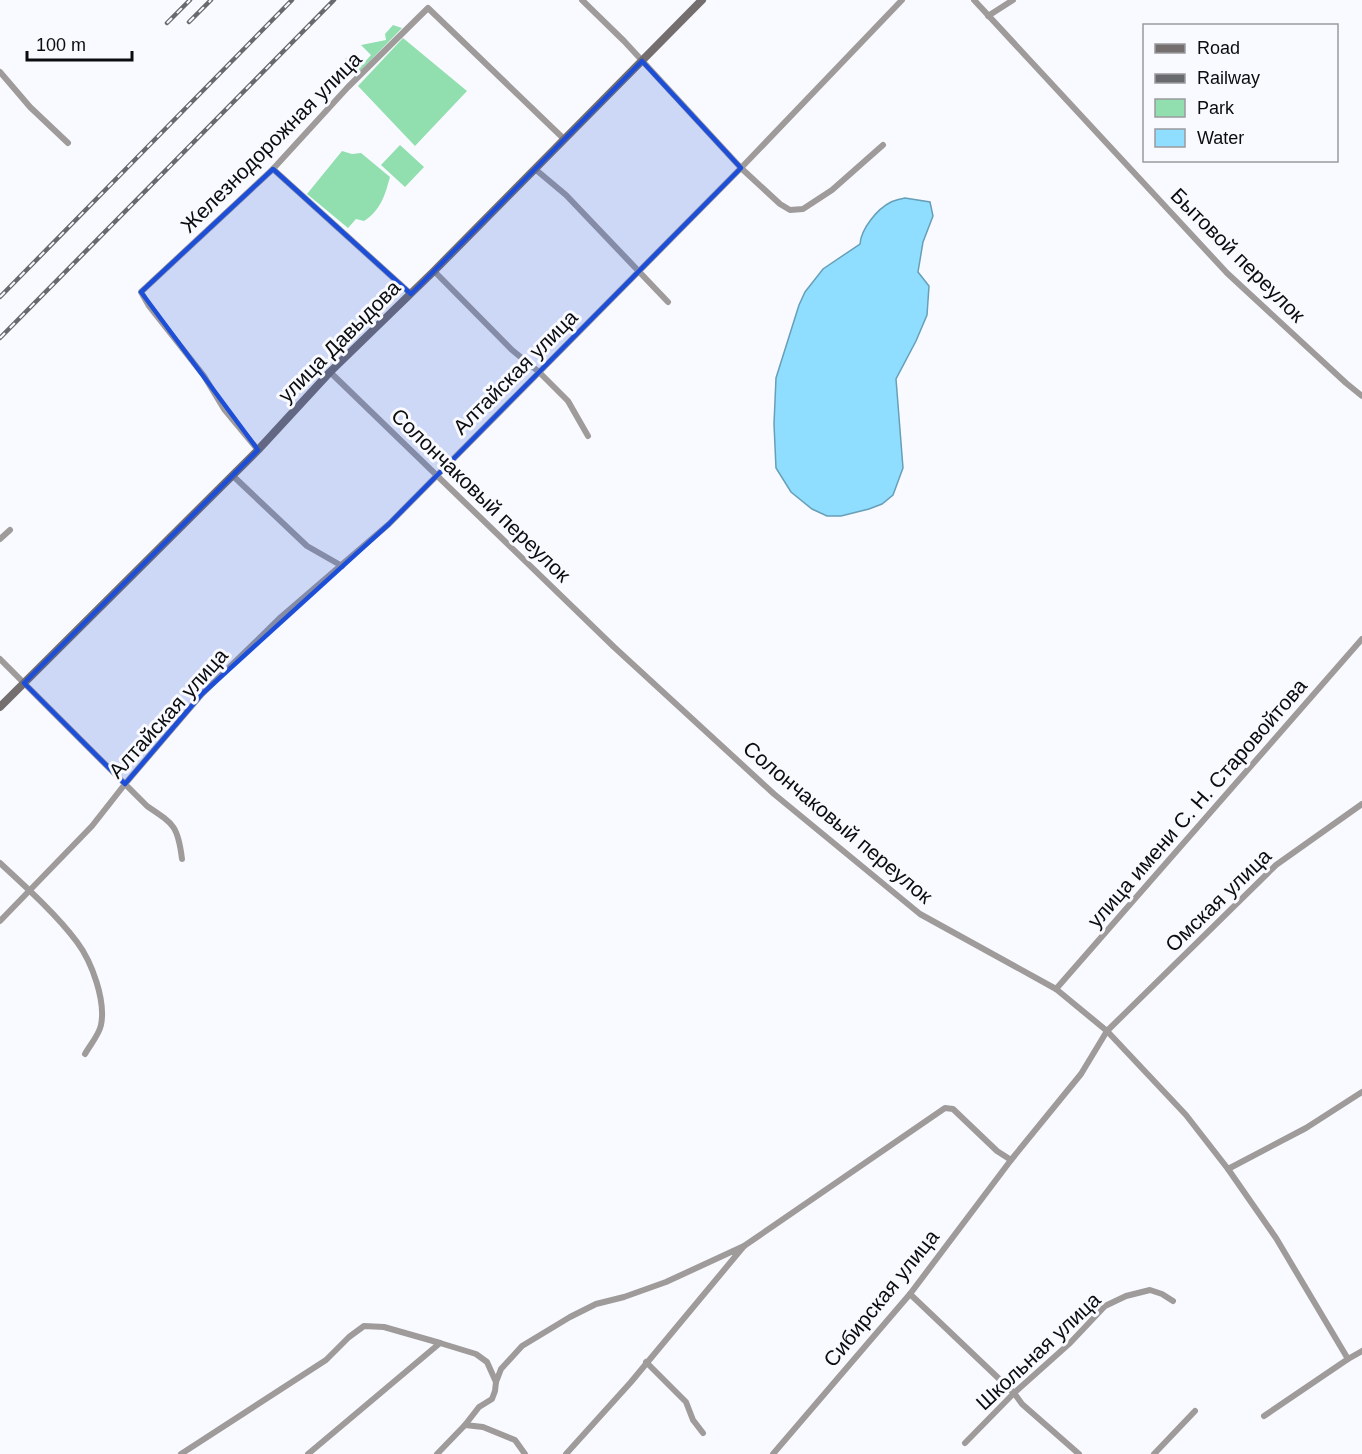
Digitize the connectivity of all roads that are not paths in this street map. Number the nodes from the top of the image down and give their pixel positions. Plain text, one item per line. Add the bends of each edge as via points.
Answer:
1 (582, 0) edge
2 (702, 0) edge
3 (902, 0) edge
4 (974, 0) edge
5 (1013, 0) edge
6 (988, 16) junction
7 (642, 61) junction
8 (0, 72) edge
9 (564, 139) junction
10 (68, 143) dead end
11 (883, 145) dead end
12 (741, 168) junction
13 (273, 169) junction
14 (535, 169) junction
15 (638, 270) junction
16 (435, 271) junction
17 (411, 294) junction
18 (668, 302) dead end
19 (330, 372) junction
20 (539, 372) junction
21 (1362, 396) edge
22 (588, 436) dead end
23 (258, 450) junction
24 (232, 475) junction
25 (435, 475) junction
26 (10, 530) dead end
27 (0, 539) edge
28 (342, 566) junction
29 (1362, 639) edge
30 (0, 659) edge
31 (24, 683) junction
32 (0, 707) edge
33 (125, 784) junction
34 (1362, 804) edge
35 (182, 859) dead end
36 (0, 862) edge
37 (29, 890) junction
38 (0, 921) edge
39 (1056, 989) junction
40 (1107, 1031) junction
41 (86, 1054) dead end
42 (1362, 1092) edge
43 (1011, 1160) junction
44 (1228, 1169) junction
45 (744, 1246) junction
46 (910, 1294) junction
47 (1173, 1301) dead end
48 (440, 1343) junction
49 (1362, 1351) edge
50 (1348, 1359) junction
51 (646, 1362) junction
52 (496, 1382) junction
53 (1014, 1393) junction
54 (1196, 1411) dead end
55 (1264, 1416) dead end
56 (465, 1425) junction
57 (703, 1433) dead end
58 (965, 1443) dead end
59 (181, 1454) edge
60 (308, 1454) edge
61 (437, 1454) edge
62 (525, 1454) edge
63 (566, 1454) edge
64 (773, 1454) edge
65 (1079, 1454) edge
66 (1155, 1454) edge

1 - 7 street
2 - 7 main road, улица Давыдова
3 - 12 street, Алтайская улица
4 - 6 street, Бытовой переулок
5 - 6 street
6 - 21 street, Бытовой переулок via 1227,273
7 - 9 main road, улица Давыдова
7 - 12 street
8 - 10 street
9 - 13 street, Железнодорожная улица via 428,8
9 - 14 main road, улица Давыдова
11 - 12 street via 832,190 803,208 790,210 780,204
12 - 15 street, Алтайская улица
13 - 17 street
13 - 23 street, Железнодорожная улица via 141,292
14 - 15 street via 566,195
14 - 16 main road, улица Давыдова
15 - 18 street
15 - 20 street, Алтайская улица
16 - 17 main road, улица Давыдова
16 - 20 street via 512,350
17 - 19 main road, улица Давыдова
19 - 23 main road, улица Давыдова
19 - 25 street, Солончаковый переулок
20 - 22 street via 568,401
20 - 25 street, Алтайская улица
23 - 24 main road, улица Давыдова
24 - 28 street via 307,546
24 - 31 main road, улица Давыдова
25 - 28 street, Алтайская улица
25 - 39 street, Солончаковый переулок via 774,794 920,914
26 - 27 street
28 - 33 street, Алтайская улица via 281,617 202,693
29 - 39 street, улица имени С. Н. Старовойтова
30 - 31 street
31 - 32 main road, улица Давыдова
31 - 33 street
33 - 35 street via 174,827
33 - 37 street, Алтайская улица via 92,826
34 - 40 street, Омская улица via 1276,865
36 - 37 street
37 - 38 street, Алтайская улица
37 - 41 street via 78,943 98,983 101,1026
39 - 40 street, Солончаковый переулок
40 - 43 street, Сибирская улица via 1081,1074
40 - 44 street, Солончаковый переулок via 1186,1115
42 - 44 street via 1306,1128
43 - 45 street via 953,1109 945,1108
43 - 46 street, Сибирская улица
44 - 50 street, Солончаковый переулок via 1276,1238
45 - 51 street
45 - 52 street via 666,1282 596,1304 570,1317 522,1346 501,1369
46 - 53 street
46 - 64 street, Сибирская улица
47 - 53 street, Школьная улица via 1150,1290 1106,1306
48 - 52 street via 476,1354 487,1362
48 - 59 street via 384,1327 364,1326 326,1360
48 - 60 street
49 - 50 street
50 - 55 street
51 - 57 street via 686,1402
51 - 63 street
52 - 56 street via 492,1399
53 - 58 street, Школьная улица
53 - 65 street
54 - 66 street
56 - 61 street
56 - 62 street via 483,1427 514,1440

